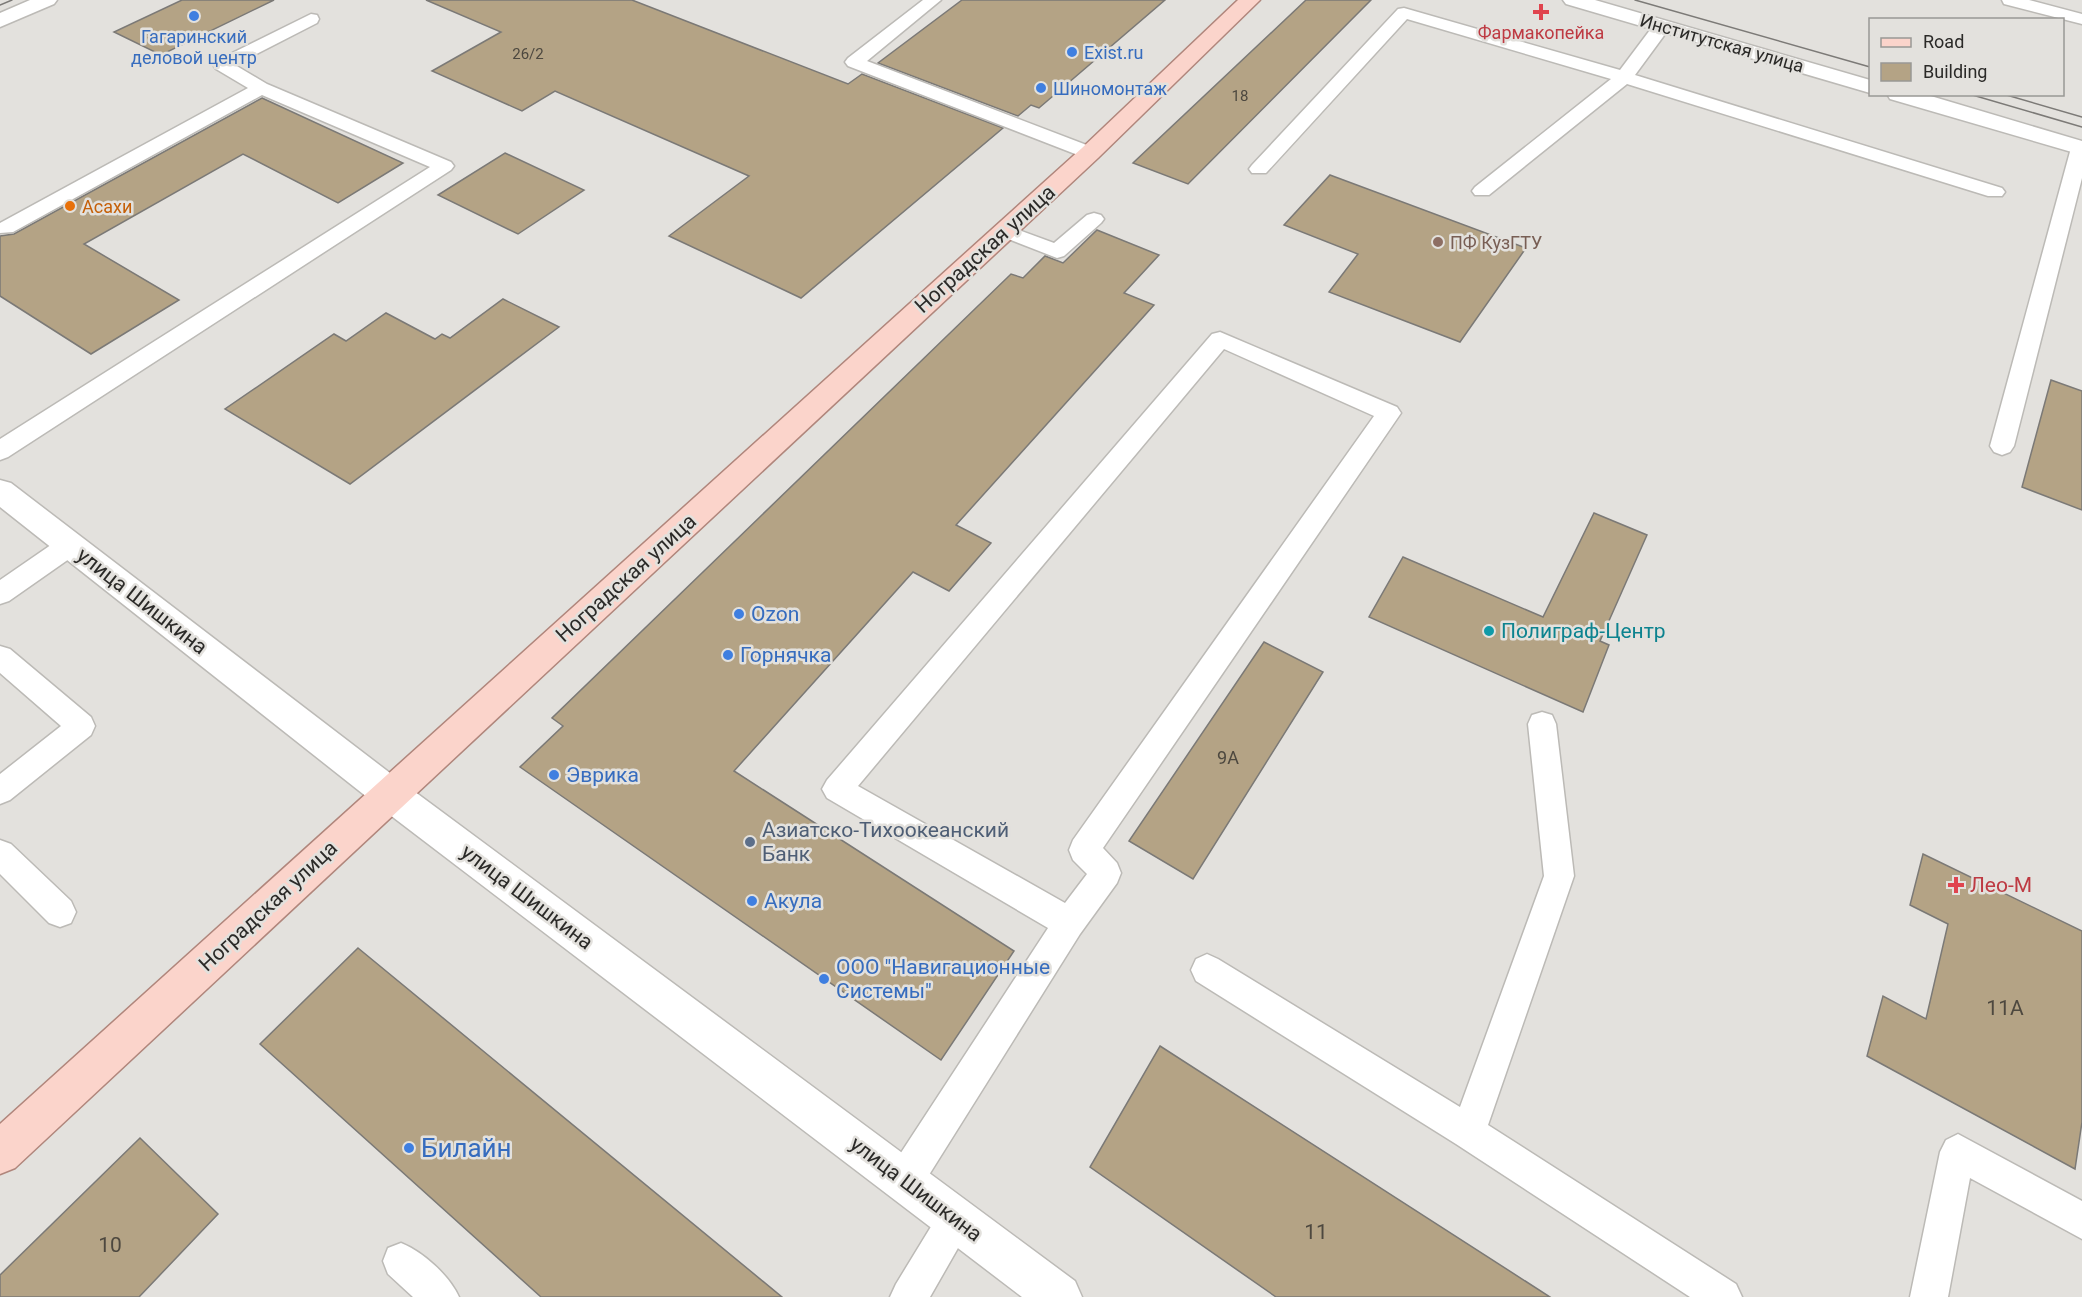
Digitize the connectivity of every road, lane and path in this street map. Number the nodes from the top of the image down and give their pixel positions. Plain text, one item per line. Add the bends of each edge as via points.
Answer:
1 (47, 0) edge
2 (933, 0) edge
3 (1250, 0) edge
4 (1574, 0) edge
5 (2010, 0) edge
6 (311, 19) dead end
7 (2082, 19) edge
8 (0, 21) edge
9 (1662, 26) junction
10 (1624, 77) junction
11 (1869, 87) edge
12 (261, 88) junction
13 (1905, 96) edge
14 (2081, 148) edge
15 (1090, 153) junction
16 (1258, 169) dead end
17 (1482, 191) dead end
18 (1995, 192) dead end
19 (1094, 219) dead end
20 (6, 228) dead end
21 (1005, 231) junction
22 (2002, 446) dead end
23 (0, 451) edge
24 (0, 491) edge
25 (70, 546) junction
26 (0, 594) edge
27 (0, 657) edge
28 (1542, 724) dead end
29 (0, 791) edge
30 (390, 794) junction
31 (0, 854) edge
32 (60, 912) dead end
33 (1069, 923) junction
34 (1207, 970) dead end
35 (1468, 1132) junction
36 (0, 1153) edge
37 (904, 1180) junction
38 (956, 1220) junction
39 (2082, 1221) edge
40 (401, 1261) dead end
41 (440, 1297) edge
42 (909, 1297) edge
43 (1059, 1297) edge
44 (1723, 1297) edge
45 (1929, 1297) edge

1 - 8 main road
2 - 15 lane via 854,62
3 - 15 main road, Ноградская улица
4 - 9 main road, Институтская улица
5 - 7 lane
6 - 12 lane via 222,65
9 - 10 lane
9 - 11 main road, Институтская улица
10 - 16 lane via 1404,13
10 - 17 lane
10 - 18 lane
12 - 20 lane
12 - 23 lane via 444,166
13 - 14 main road
14 - 22 lane
15 - 21 main road, Ноградская улица
19 - 21 lane via 1057,251
21 - 30 main road, Ноградская улица
24 - 25 main road, улица Шишкина
25 - 26 lane
25 - 30 main road, улица Шишкина
27 - 29 lane via 81,726
28 - 35 lane via 1559,876
30 - 36 main road, Ноградская улица
30 - 37 main road, улица Шишкина
31 - 32 lane
33 - 33 lane via 837,789 1220,339 1389,413 1084,850 1106,873
33 - 37 lane
34 - 35 lane
35 - 44 lane
37 - 38 main road, улица Шишкина
38 - 42 lane
38 - 43 main road, улица Шишкина
39 - 45 lane via 1958,1152
40 - 41 lane

